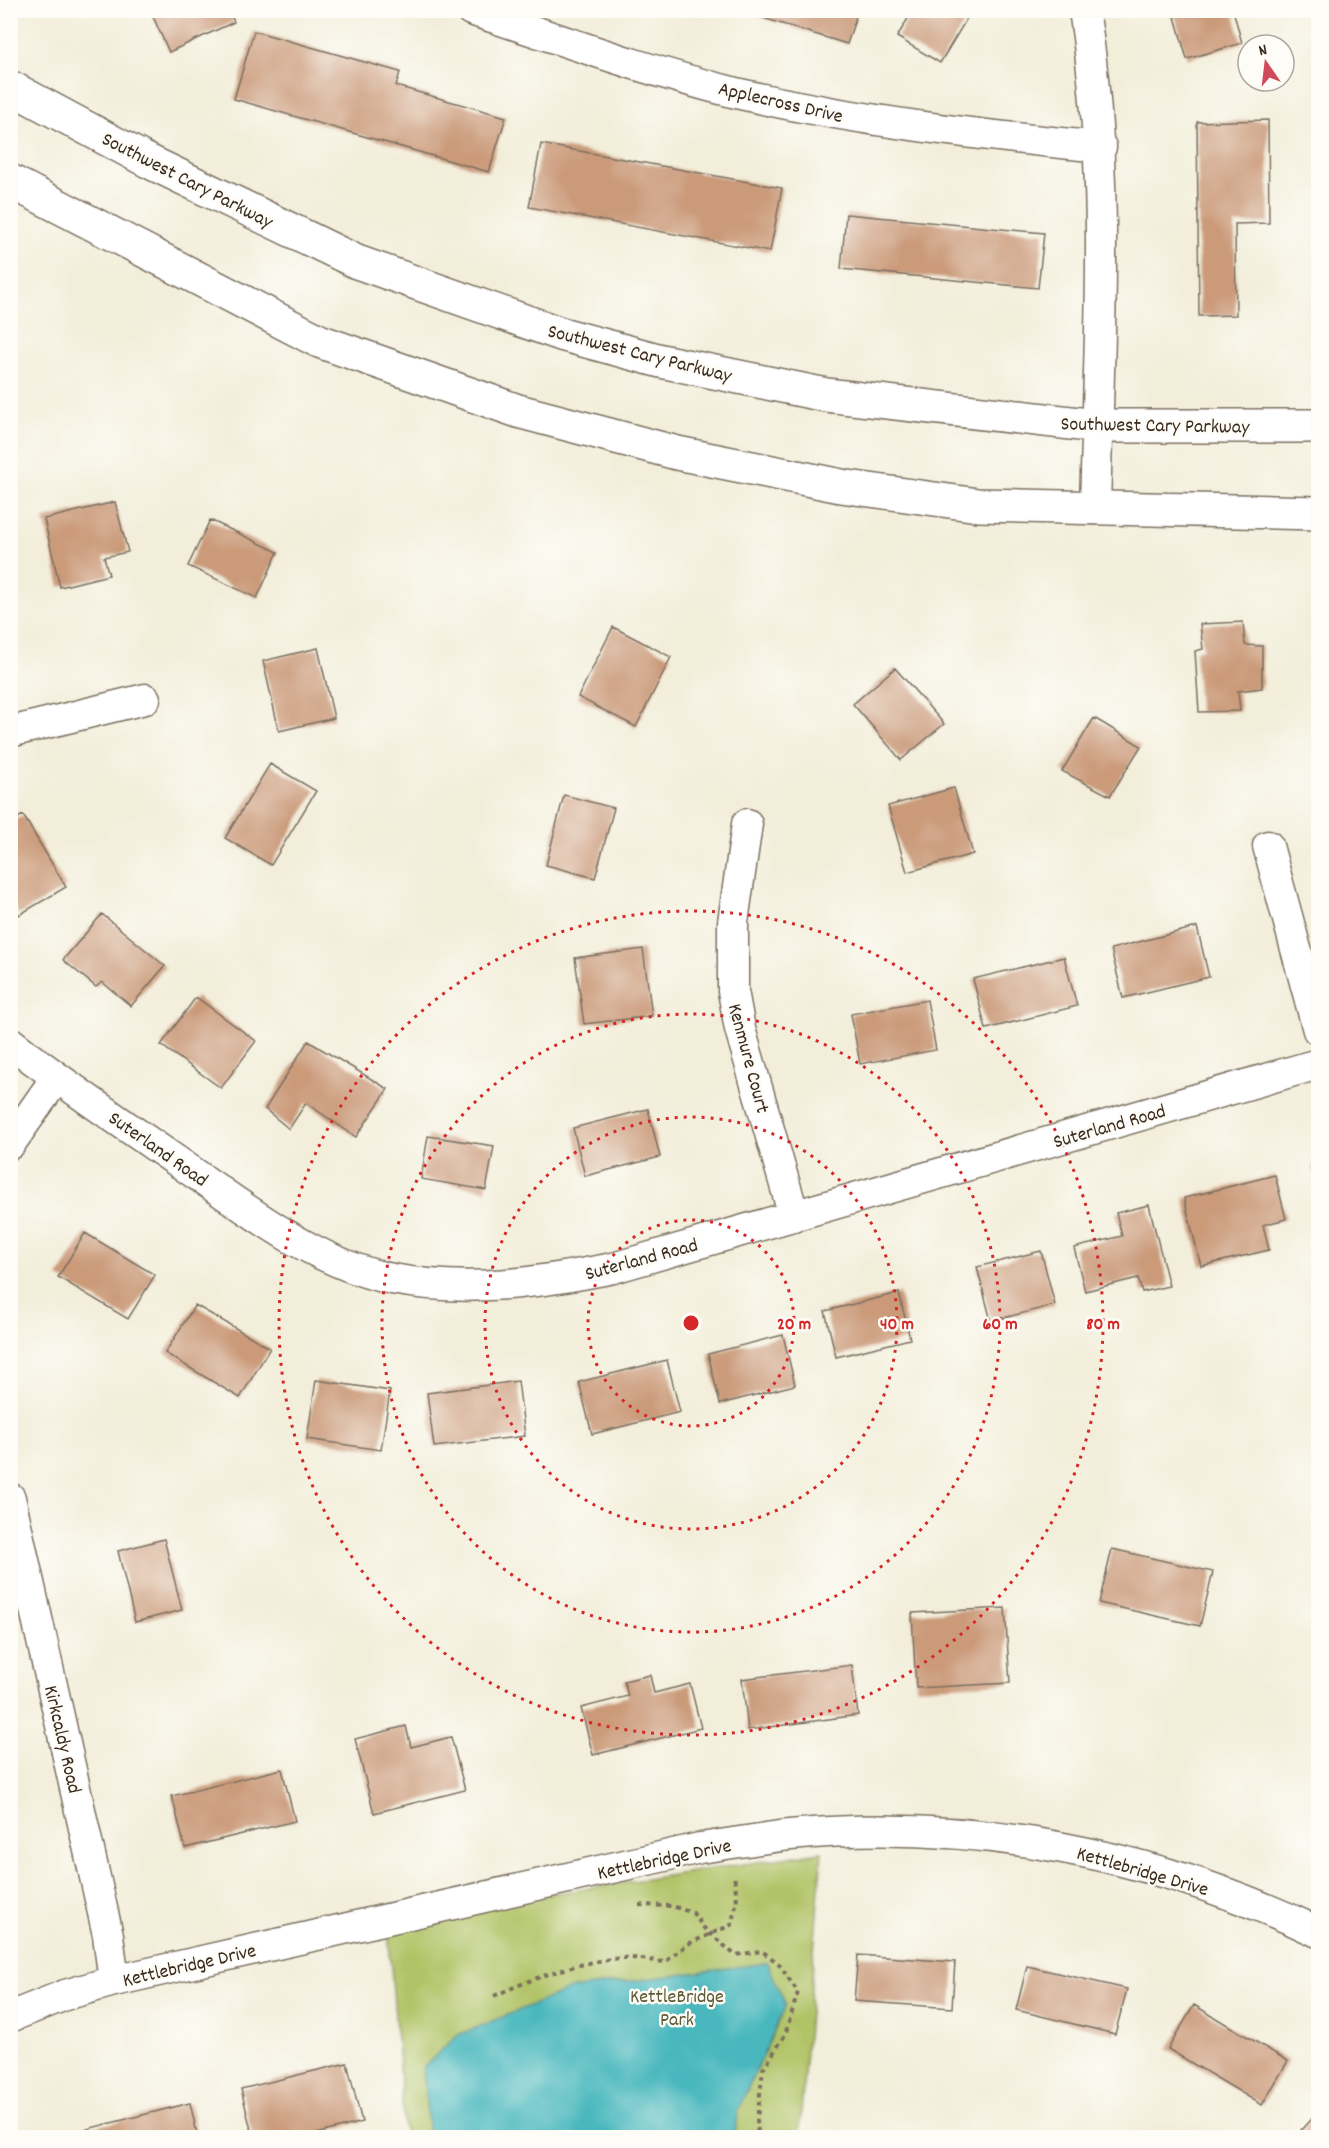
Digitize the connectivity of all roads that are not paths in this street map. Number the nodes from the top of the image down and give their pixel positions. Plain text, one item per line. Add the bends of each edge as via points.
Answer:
1 (471, 10) edge
2 (1084, 10) edge
3 (10, 87) edge
4 (1101, 147) junction
5 (10, 181) edge
6 (1097, 426) junction
7 (1318, 426) edge
8 (1095, 509) junction
9 (1318, 513) edge
10 (145, 699) dead end
11 (10, 732) edge
12 (747, 824) dead end
13 (1268, 846) dead end
14 (1318, 1030) edge
15 (10, 1042) edge
16 (1318, 1064) edge
17 (56, 1077) junction
18 (10, 1144) edge
19 (794, 1216) junction
20 (10, 1498) edge
21 (1318, 1932) edge
22 (114, 1981) junction
23 (10, 2017) edge

1 - 4 street, Applecross Drive via 661,72 746,95 909,126
2 - 4 street
3 - 6 main road, Southwest Cary Parkway via 148,161 357,262 561,334 661,362 826,395
4 - 6 street via 1103,225
5 - 8 main road via 319,341 518,411 677,453 842,486 978,505
6 - 7 main road, Southwest Cary Parkway
6 - 8 street
8 - 9 main road
10 - 11 street
12 - 19 street, Kenmure Court via 733,922 733,991 740,1029
13 - 14 street
15 - 17 street, Suterland Road
16 - 19 street, Suterland Road
17 - 18 street
17 - 19 street, Suterland Road via 282,1233 337,1260 390,1278 446,1286 499,1287 551,1281 613,1268
20 - 22 street, Kirkcaldy Road via 108,1935
21 - 22 street, Kettlebridge Drive via 1275,1911 1143,1865 1010,1838 932,1831 862,1832 790,1835 700,1848
22 - 23 street, Kettlebridge Drive

